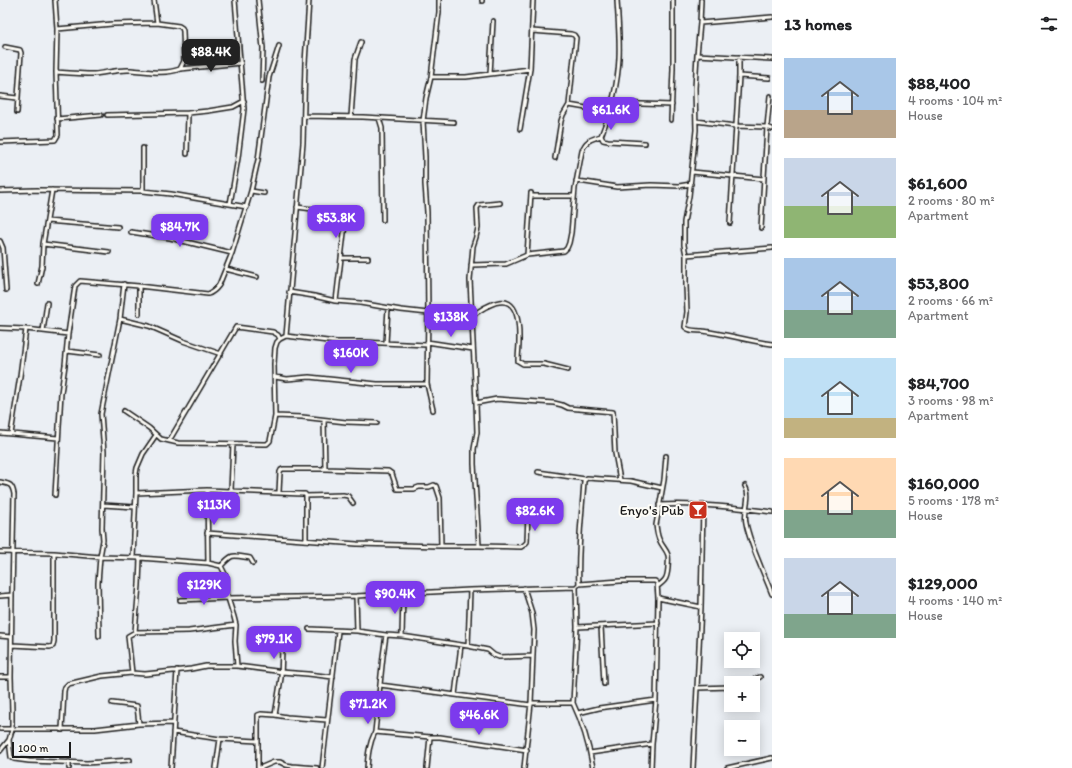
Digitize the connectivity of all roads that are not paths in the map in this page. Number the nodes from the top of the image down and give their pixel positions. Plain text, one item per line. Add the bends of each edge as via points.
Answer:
1 (55, 0) edge
2 (154, 0) edge
3 (235, 0) edge
4 (258, 0) edge
5 (309, 0) edge
6 (439, 0) edge
7 (533, 0) edge
8 (617, 0) edge
9 (673, 0) edge
10 (701, 0) edge
11 (772, 17) edge
12 (493, 20) dead end
13 (157, 23) junction
14 (700, 23) junction
15 (57, 29) junction
16 (532, 31) junction
17 (361, 42) dead end
18 (279, 46) dead end
19 (5, 47) dead end
20 (697, 55) junction
21 (739, 57) junction
22 (772, 59) edge
23 (241, 63) junction
24 (180, 69) junction
25 (530, 69) junction
26 (56, 72) junction
27 (490, 74) junction
28 (739, 76) junction
29 (431, 77) junction
30 (769, 78) dead end
31 (262, 81) dead end
32 (0, 96) edge
33 (770, 96) dead end
34 (17, 98) junction
35 (244, 101) junction
36 (612, 103) junction
37 (569, 105) junction
38 (672, 105) junction
39 (233, 107) junction
40 (244, 109) junction
41 (17, 112) dead end
42 (609, 112) junction
43 (188, 113) junction
44 (101, 115) dead end
45 (107, 115) dead end
46 (304, 116) junction
47 (351, 117) junction
48 (379, 118) junction
49 (58, 119) junction
50 (671, 120) dead end
51 (423, 121) junction
52 (696, 121) junction
53 (454, 122) dead end
54 (735, 126) junction
55 (767, 127) junction
56 (520, 129) dead end
57 (772, 129) edge
58 (601, 136) junction
59 (0, 142) edge
60 (644, 144) dead end
61 (143, 148) dead end
62 (187, 154) dead end
63 (555, 158) dead end
64 (692, 172) junction
65 (733, 176) junction
66 (764, 179) junction
67 (576, 181) junction
68 (691, 184) junction
69 (52, 190) junction
70 (0, 191) edge
71 (143, 191) junction
72 (251, 191) junction
73 (264, 193) dead end
74 (574, 196) junction
75 (500, 203) dead end
76 (230, 204) junction
77 (247, 207) junction
78 (297, 207) junction
79 (383, 220) dead end
80 (47, 221) junction
81 (730, 223) dead end
82 (118, 226) dead end
83 (761, 228) dead end
84 (131, 232) dead end
85 (0, 241) edge
86 (44, 244) junction
87 (772, 248) edge
88 (110, 252) dead end
89 (232, 253) junction
90 (686, 254) junction
91 (528, 255) junction
92 (341, 258) junction
93 (368, 258) dead end
94 (471, 265) junction
95 (226, 269) junction
96 (258, 277) dead end
97 (38, 284) dead end
98 (124, 284) junction
99 (139, 286) junction
100 (6, 290) dead end
101 (290, 292) junction
102 (336, 301) junction
103 (47, 303) dead end
104 (388, 308) junction
105 (428, 313) junction
106 (139, 314) dead end
107 (472, 316) junction
108 (120, 319) junction
109 (0, 328) edge
110 (26, 329) junction
111 (43, 331) junction
112 (68, 334) junction
113 (286, 336) junction
114 (280, 339) junction
115 (386, 343) junction
116 (427, 344) junction
117 (772, 344) edge
118 (473, 349) junction
119 (67, 351) junction
120 (221, 354) junction
121 (100, 356) dead end
122 (568, 370) dead end
123 (275, 377) junction
124 (427, 384) junction
125 (476, 403) junction
126 (433, 410) dead end
127 (124, 411) dead end
128 (275, 416) junction
129 (324, 420) junction
130 (378, 423) dead end
131 (0, 433) edge
132 (11, 434) junction
133 (156, 435) junction
134 (58, 438) junction
135 (170, 442) junction
136 (233, 444) junction
137 (666, 456) dead end
138 (325, 469) junction
139 (538, 472) dead end
140 (585, 479) junction
141 (620, 480) junction
142 (0, 482) edge
143 (745, 486) dead end
144 (662, 488) junction
145 (207, 490) junction
146 (231, 490) junction
147 (279, 492) junction
148 (136, 493) junction
149 (55, 495) dead end
150 (306, 496) junction
151 (353, 503) dead end
152 (103, 504) junction
153 (660, 505) junction
154 (703, 505) junction
155 (135, 507) junction
156 (746, 508) junction
157 (528, 512) dead end
158 (772, 512) edge
159 (207, 533) junction
160 (306, 540) junction
161 (441, 546) junction
162 (479, 546) junction
163 (0, 552) edge
164 (13, 552) junction
165 (54, 553) junction
166 (100, 557) junction
167 (133, 558) junction
168 (140, 558) junction
169 (208, 563) junction
170 (253, 563) dead end
171 (220, 566) junction
172 (579, 584) junction
173 (658, 586) junction
174 (576, 587) junction
175 (524, 588) junction
176 (470, 590) junction
177 (403, 594) junction
178 (772, 594) edge
179 (12, 595) junction
180 (0, 596) edge
181 (356, 596) junction
182 (228, 598) junction
183 (658, 598) junction
184 (180, 600) dead end
185 (701, 607) junction
186 (658, 623) junction
187 (236, 626) junction
188 (601, 626) junction
189 (576, 627) junction
190 (309, 629) dead end
191 (338, 631) junction
192 (358, 631) junction
193 (135, 632) junction
194 (386, 635) junction
195 (0, 636) edge
196 (99, 636) dead end
197 (402, 636) junction
198 (11, 637) junction
199 (12, 645) junction
200 (461, 645) junction
201 (468, 646) junction
202 (282, 649) dead end
203 (533, 656) junction
204 (237, 666) junction
205 (177, 670) junction
206 (281, 672) junction
207 (132, 673) junction
208 (0, 677) edge
209 (11, 677) junction
210 (333, 677) junction
211 (604, 684) dead end
212 (380, 685) junction
213 (724, 687) edge
214 (697, 688) junction
215 (455, 695) junction
216 (656, 700) junction
217 (112, 703) dead end
218 (573, 703) junction
219 (531, 704) junction
220 (578, 713) junction
221 (275, 715) junction
222 (327, 720) junction
223 (174, 723) junction
224 (139, 724) junction
225 (0, 729) edge
226 (12, 730) junction
227 (62, 730) junction
228 (173, 732) junction
229 (375, 732) junction
230 (430, 737) junction
231 (220, 739) junction
232 (9, 740) junction
233 (258, 741) junction
234 (652, 744) junction
235 (527, 750) junction
236 (0, 751) edge
237 (590, 753) junction
238 (772, 758) edge
239 (130, 760) dead end
240 (70, 762) junction
241 (286, 766) edge
242 (69, 768) edge
243 (171, 768) edge
244 (216, 768) edge
245 (259, 768) edge
246 (317, 768) edge
247 (322, 768) edge
248 (367, 768) edge
249 (427, 768) edge
250 (524, 768) edge
251 (593, 768) edge
252 (651, 768) edge
253 (693, 768) edge
254 (727, 768) edge

1 - 15 street
2 - 13 street
3 - 23 street
4 - 31 street via 263,59
5 - 46 street
6 - 29 street
7 - 16 street
8 - 36 street via 619,60
9 - 38 street
10 - 14 street
11 - 14 street
12 - 27 street
13 - 15 street
13 - 24 street via 182,28 184,62
14 - 20 street
15 - 26 street
16 - 25 street
16 - 37 street via 571,34 576,38
17 - 47 street via 355,59
18 - 72 street via 269,77 258,160
19 - 34 street via 18,49 21,53
20 - 21 street
20 - 52 street
21 - 22 street
21 - 28 street
23 - 24 street
23 - 35 street
24 - 26 street via 92,74
25 - 27 street
25 - 56 street
26 - 49 street
27 - 29 street
28 - 30 street
28 - 54 street
29 - 51 street
32 - 34 street
33 - 55 street
34 - 41 street
35 - 39 street
35 - 40 street
36 - 38 street
36 - 42 street
37 - 42 street
37 - 63 street via 561,122
38 - 50 street
39 - 40 street
39 - 43 street
40 - 76 street
42 - 58 street
43 - 45 street
43 - 62 street
44 - 49 street
46 - 47 street
46 - 78 street
47 - 48 street
48 - 51 street
48 - 79 street via 382,128
49 - 59 street via 58,135 55,140
51 - 53 street
51 - 105 street
52 - 54 street
52 - 64 street
54 - 55 street
54 - 65 street
55 - 57 street
55 - 66 street
58 - 60 street via 603,140 608,141
58 - 67 street via 589,140 583,146
61 - 71 street
64 - 65 street
64 - 68 street
65 - 66 street
65 - 81 street
66 - 83 street
67 - 68 street via 617,186
67 - 74 street
68 - 90 street via 684,222
69 - 70 street
69 - 71 street
69 - 80 street
71 - 76 street
72 - 73 street
72 - 77 street
74 - 91 street via 567,248 564,251
74 - 91 street via 531,194
75 - 94 street via 479,205 477,208 478,228
76 - 77 street
77 - 89 street
78 - 92 street via 345,214
78 - 101 street
80 - 82 street
80 - 86 street
84 - 89 street via 170,238
85 - 100 street
86 - 88 street
86 - 97 street
87 - 90 street
89 - 95 street
90 - 117 street via 686,329
91 - 94 street via 506,264
92 - 93 street
92 - 102 street
94 - 107 street
95 - 96 street
95 - 99 street via 219,285 208,294
98 - 99 street
98 - 108 street
98 - 112 street via 80,281 75,286
99 - 106 street
101 - 102 street
101 - 113 street
102 - 104 street
103 - 111 street
104 - 105 street
104 - 115 street
105 - 116 street
107 - 118 street
107 - 122 street via 498,302 510,304 515,310 519,325 518,361 523,364 544,364
108 - 120 street via 149,326
108 - 152 street via 101,414 104,452
109 - 110 street
110 - 111 street
110 - 132 street
111 - 112 street
112 - 119 street
113 - 114 street
113 - 115 street via 336,342
114 - 120 street via 273,332 236,327
114 - 123 street via 275,348
115 - 116 street
116 - 118 street
116 - 124 street
118 - 125 street
119 - 121 street
119 - 134 street
120 - 135 street
123 - 124 street via 309,377 377,384
123 - 128 street
124 - 126 street
125 - 141 street via 498,399 554,403 568,408 613,412 615,453
125 - 162 street via 474,464
127 - 133 street
128 - 129 street
128 - 136 street via 272,435 267,444
129 - 130 street
129 - 138 street
131 - 132 street
132 - 134 street
133 - 135 street
133 - 148 street via 137,468
134 - 149 street
135 - 136 street
136 - 146 street
137 - 144 street
138 - 147 street via 281,470
138 - 161 street via 388,471 392,474 397,489 436,486 440,498
139 - 140 street
140 - 141 street
140 - 172 street via 579,547
141 - 144 street
142 - 164 street via 8,483 14,494
143 - 156 street via 748,495
144 - 153 street
145 - 146 street
145 - 148 street
145 - 159 street
146 - 147 street
147 - 150 street
148 - 155 street
150 - 151 street via 343,495 348,496
150 - 160 street
152 - 155 street
152 - 166 street via 103,540
153 - 154 street
153 - 173 street via 656,522 657,532 666,549 668,561 666,577
154 - 156 street
154 - 185 street
155 - 167 street
156 - 158 street
156 - 178 street via 746,524
157 - 162 street via 524,545
159 - 160 street
159 - 169 street
160 - 161 street
161 - 162 street
163 - 164 street
164 - 165 street
164 - 179 street
165 - 166 street
165 - 199 street via 53,646 50,648
166 - 167 street
166 - 196 street
167 - 168 street
168 - 169 street
168 - 193 street
169 - 171 street
170 - 171 street via 250,558 233,555
171 - 182 street via 225,574
172 - 173 street via 653,581
172 - 174 street
173 - 183 street
174 - 175 street
174 - 189 street
175 - 176 street
175 - 203 street via 534,621
176 - 177 street
176 - 201 street
177 - 181 street
177 - 197 street
179 - 180 street
179 - 198 street
181 - 182 street
181 - 192 street
182 - 184 street
182 - 187 street
183 - 185 street
183 - 186 street
185 - 214 street
186 - 188 street
186 - 216 street
187 - 193 street
187 - 204 street
188 - 189 street
188 - 211 street
189 - 218 street
190 - 191 street
191 - 192 street
191 - 210 street
192 - 194 street
193 - 207 street via 128,636
194 - 197 street
194 - 212 street
195 - 198 street
197 - 200 street
198 - 199 street
199 - 209 street
200 - 201 street
200 - 215 street
201 - 203 street via 488,650 496,656
202 - 206 street
203 - 219 street
204 - 205 street via 206,666
204 - 206 street
205 - 207 street
205 - 223 street
206 - 210 street
206 - 221 street
207 - 227 street via 102,676 68,684 64,691
208 - 209 street
209 - 226 street
210 - 222 street
212 - 215 street
212 - 229 street
213 - 214 street
214 - 253 street
215 - 219 street
216 - 220 street
216 - 234 street
217 - 224 street via 137,706
218 - 219 street
218 - 220 street
219 - 235 street
220 - 237 street
221 - 222 street
221 - 233 street via 258,715
222 - 247 street
223 - 224 street
223 - 228 street
224 - 227 street
225 - 226 street
226 - 227 street
226 - 232 street
228 - 231 street
228 - 243 street
229 - 230 street
229 - 248 street via 368,750
230 - 235 street
230 - 249 street
231 - 233 street
231 - 244 street
232 - 236 street
232 - 240 street via 11,757 14,759
233 - 245 street
234 - 237 street
234 - 252 street
235 - 250 street
237 - 251 street
238 - 254 street
239 - 240 street
240 - 242 street
241 - 245 street via 274,762
241 - 246 street

